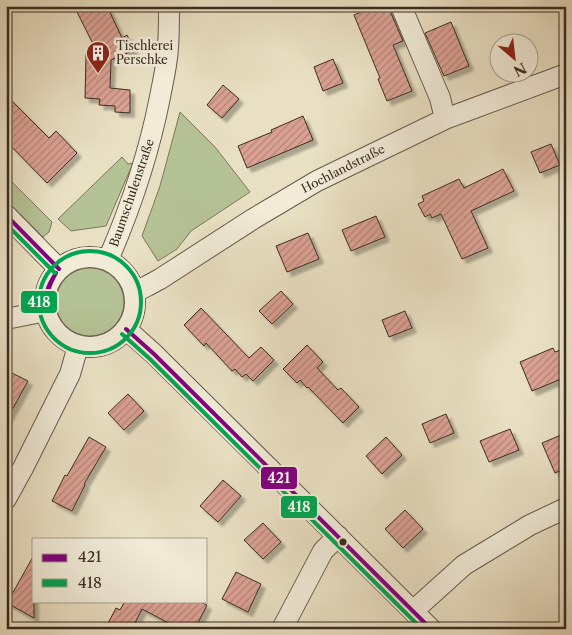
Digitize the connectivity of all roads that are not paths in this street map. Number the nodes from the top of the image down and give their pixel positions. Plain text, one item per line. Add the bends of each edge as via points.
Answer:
1 (169, 6) edge
2 (401, 6) edge
3 (566, 74) edge
4 (445, 119) junction
5 (6, 215) edge
6 (108, 260) junction
7 (59, 269) junction
8 (135, 292) junction
9 (46, 311) junction
10 (6, 319) edge
11 (126, 329) junction
12 (78, 346) junction
13 (6, 499) edge
14 (566, 508) edge
15 (338, 536) junction
16 (413, 611) junction
17 (282, 629) edge
18 (431, 629) edge

1 - 6 street, Baumschulenstraße via 168,48 154,129
2 - 4 street via 440,98
3 - 4 street, Hochlandstraße
4 - 8 street, Hochlandstraße via 317,181
5 - 7 street
6 - 7 street via 82,257
6 - 8 street via 129,278
7 - 9 street via 47,288
8 - 11 street via 133,318
9 - 10 street
9 - 12 street via 57,333
11 - 12 street via 105,345 92,348
11 - 15 street
12 - 13 street via 70,374
14 - 16 street via 530,525 464,565
15 - 16 street
15 - 17 street via 324,551
16 - 18 street

